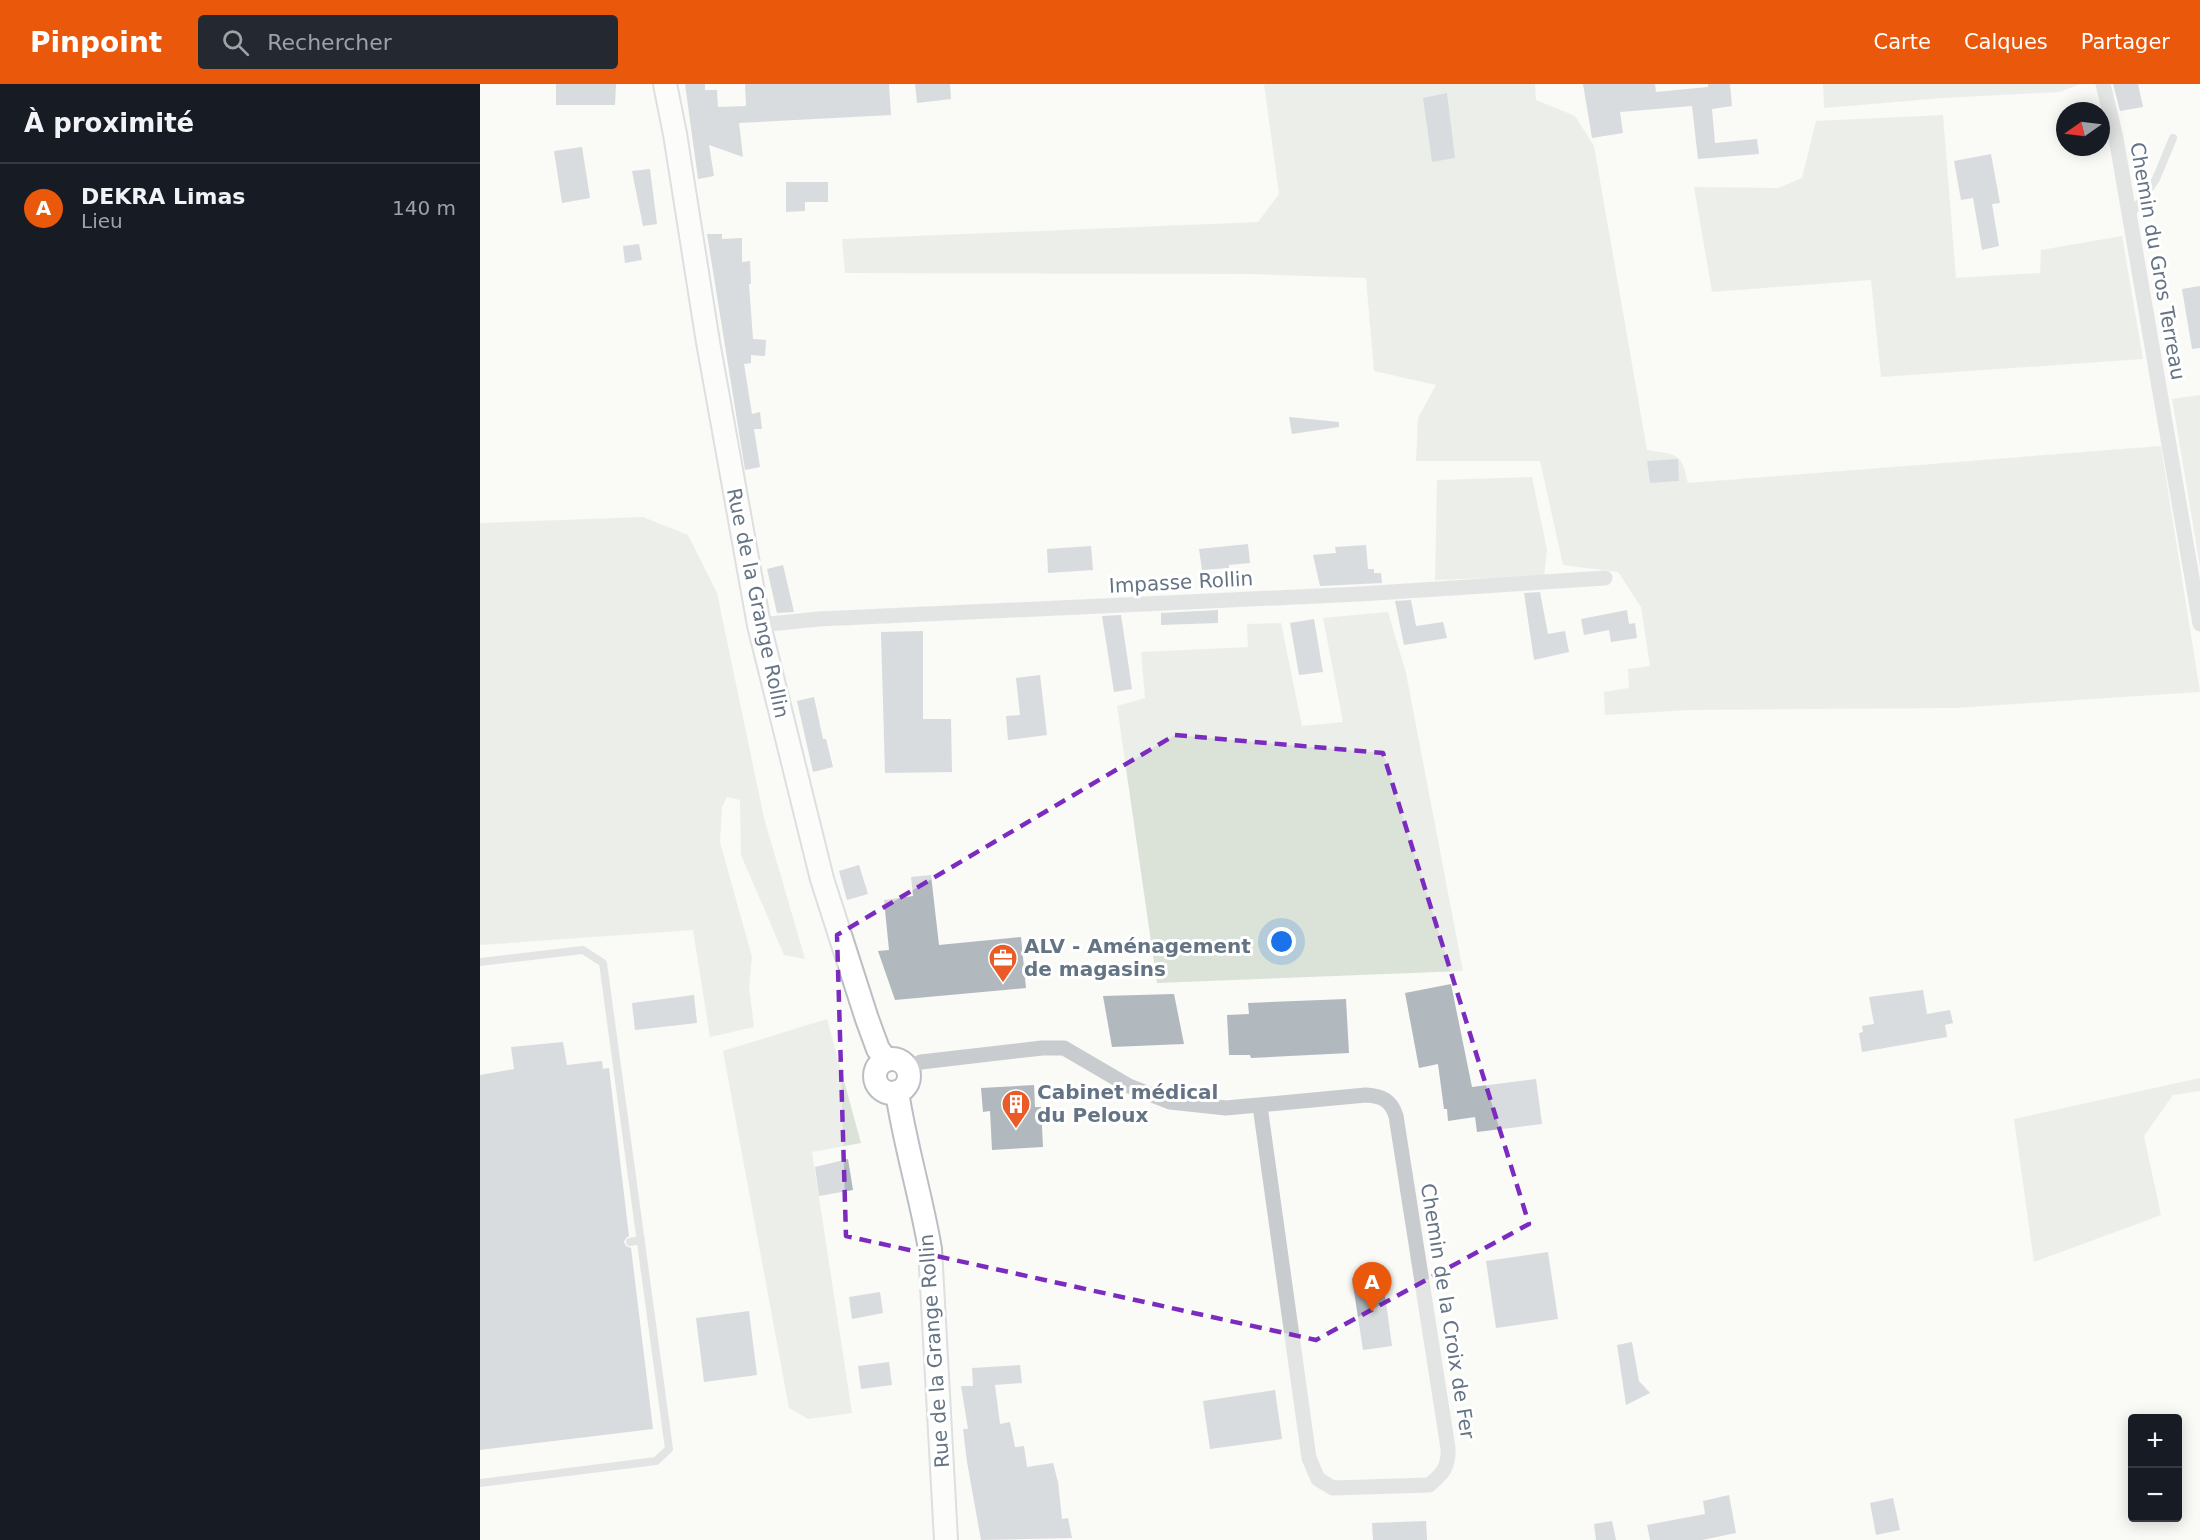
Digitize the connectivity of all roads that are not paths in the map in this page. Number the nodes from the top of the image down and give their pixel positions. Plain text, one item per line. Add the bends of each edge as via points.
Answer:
1 (664, 84) edge
2 (674, 84) edge
3 (2103, 84) edge
4 (675, 134) junction
5 (2173, 138) dead end
6 (2129, 217) junction
7 (1605, 578) dead end
8 (2200, 624) edge
9 (759, 625) junction
10 (480, 962) edge
11 (886, 1060) junction
12 (907, 1068) junction
13 (897, 1092) junction
14 (1260, 1106) junction
15 (641, 1240) junction
16 (630, 1242) dead end
17 (480, 1483) edge
18 (946, 1540) edge

1 - 4 main road, Rue de la Grange Rollin
2 - 4 main road, Rue de la Grange Rollin
3 - 6 street, Chemin du Gros Terreau
4 - 9 main road, Rue de la Grange Rollin
5 - 6 lane via 2156,179
6 - 8 street, Chemin du Gros Terreau
7 - 9 street, Impasse Rollin
9 - 11 main road, Rue de la Grange Rollin via 822,879 867,1019
10 - 15 lane via 583,950 603,963
11 - 12 main road via 899,1061
11 - 13 main road via 876,1069 876,1082 885,1092
12 - 13 main road via 907,1083
12 - 14 street, Chemin de la Croix de Fer via 921,1062 1064,1048 1129,1086 1170,1102 1226,1108
13 - 18 main road, Rue de la Grange Rollin via 930,1249
14 - 14 street, Chemin de la Croix de Fer via 1366,1095 1379,1096 1393,1105 1448,1448 1449,1462 1442,1475 1429,1485 1333,1488 1318,1479 1309,1458
15 - 16 lane
15 - 17 lane via 669,1449 656,1461

